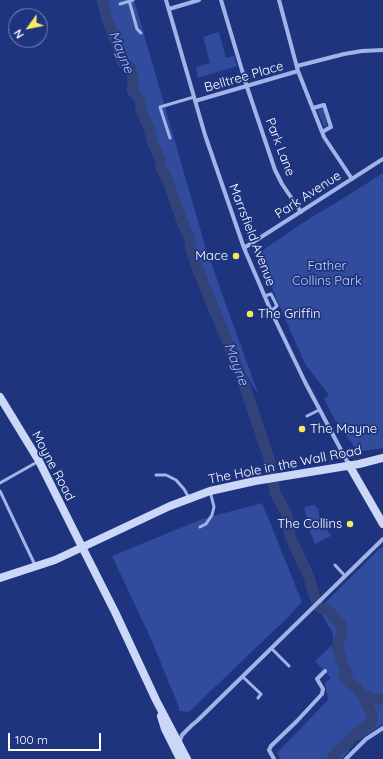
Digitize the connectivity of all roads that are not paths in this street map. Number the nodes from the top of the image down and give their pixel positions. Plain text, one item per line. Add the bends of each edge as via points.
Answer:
1 (131, 0) edge
2 (166, 0) edge
3 (199, 0) edge
4 (221, 0) edge
5 (279, 0) edge
6 (120, 4) dead end
7 (169, 9) junction
8 (141, 33) dead end
9 (383, 50) edge
10 (297, 66) junction
11 (298, 71) junction
12 (247, 87) junction
13 (194, 99) junction
14 (313, 108) junction
15 (322, 132) junction
16 (170, 138) dead end
17 (383, 159) edge
18 (352, 179) junction
19 (301, 212) junction
20 (244, 248) junction
21 (264, 296) junction
22 (271, 311) junction
23 (0, 396) edge
24 (319, 410) junction
25 (307, 416) dead end
26 (383, 458) edge
27 (38, 461) junction
28 (349, 465) junction
29 (156, 475) dead end
30 (0, 483) edge
31 (0, 491) edge
32 (210, 491) junction
33 (189, 498) junction
34 (383, 524) edge
35 (200, 527) dead end
36 (383, 539) edge
37 (83, 548) junction
38 (335, 565) dead end
39 (36, 567) junction
40 (345, 576) junction
41 (0, 578) edge
42 (271, 648) junction
43 (289, 666) dead end
44 (325, 671) dead end
45 (243, 676) junction
46 (258, 698) dead end
47 (156, 700) junction
48 (383, 728) edge
49 (179, 743) junction
50 (180, 759) edge
51 (187, 759) edge
52 (274, 759) edge
53 (346, 759) edge

1 - 6 lane
1 - 8 lane via 136,29
2 - 7 street, Marrsfield Avenue
3 - 7 street
4 - 12 street, Park Lane
5 - 10 street
7 - 13 street, Marrsfield Avenue
9 - 10 street via 362,50
10 - 11 street
11 - 12 street, Belltree Place
11 - 14 street
12 - 13 street, Belltree Place
12 - 19 street, Park Lane via 278,177
13 - 16 lane via 160,107
13 - 20 street, Marrsfield Avenue
14 - 15 street
14 - 15 street via 324,104 331,127
15 - 18 street
17 - 18 street, Park Avenue
18 - 19 street, Park Avenue
19 - 20 street, Park Avenue
20 - 21 street, Marrsfield Avenue
21 - 22 street, Marrsfield Avenue
21 - 22 lane via 272,294 276,306
22 - 24 street, Marrsfield Avenue
23 - 27 main road, Moyne Road
24 - 25 lane
24 - 28 street, Marrsfield Avenue
26 - 28 main road, The Hole in the Wall Road
27 - 30 lane
27 - 37 main road, Moyne Road
28 - 32 main road, The Hole in the Wall Road
28 - 34 main road
29 - 33 lane via 166,475 176,480
31 - 39 lane
32 - 33 main road, The Hole in the Wall Road
32 - 35 lane via 214,507 212,515 206,524
33 - 37 main road, The Hole in the Wall Road
36 - 40 street
37 - 39 main road, The Hole in the Wall Road
37 - 47 main road, Moyne Road
38 - 40 lane
39 - 41 main road, The Hole in the Wall Road
40 - 42 street
42 - 43 lane
42 - 45 street
44 - 52 street via 316,679 323,689 322,694 271,746 269,750
45 - 46 lane via 261,694
45 - 49 street via 182,735
47 - 49 main road
47 - 50 main road via 165,729
48 - 53 street via 366,739
49 - 51 main road

